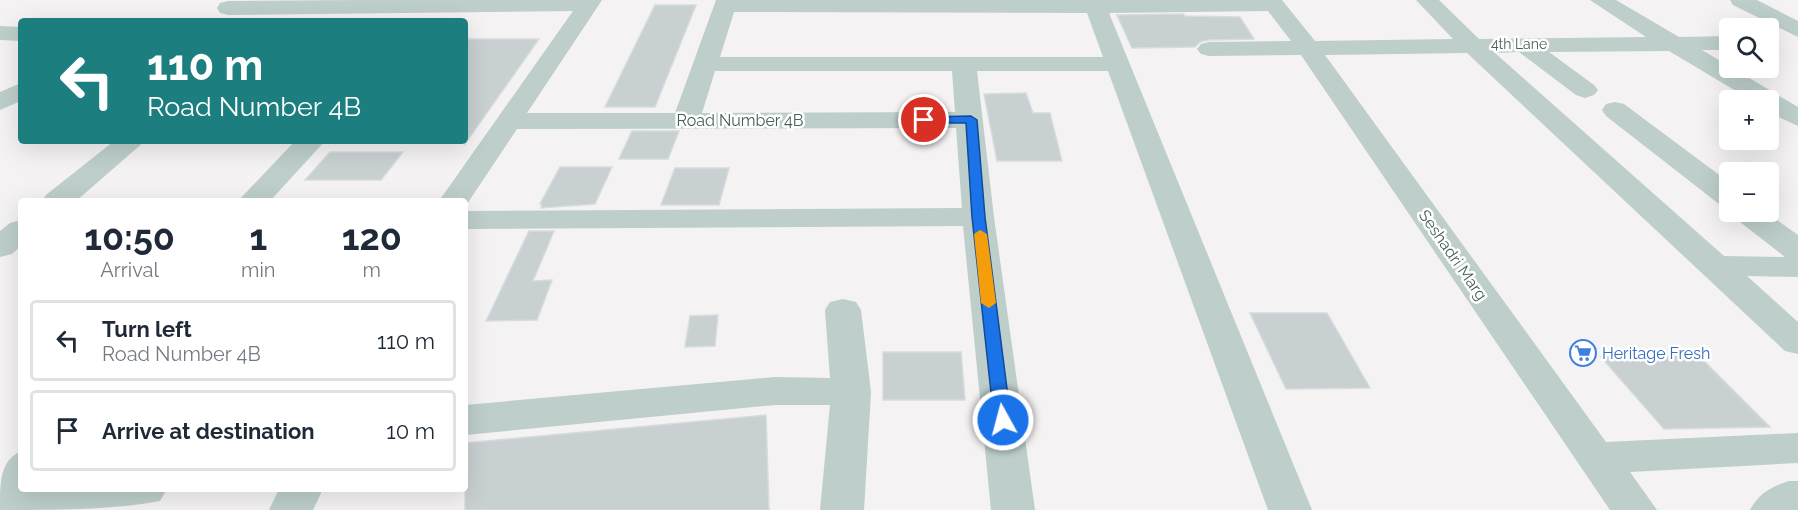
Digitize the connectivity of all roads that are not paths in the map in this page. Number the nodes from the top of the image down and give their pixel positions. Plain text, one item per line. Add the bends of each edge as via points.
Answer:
1 (1427, 0) edge
2 (1601, 0) edge
3 (1741, 0) edge
4 (445, 2) edge
5 (589, 2) edge
6 (726, 2) edge
7 (1272, 2) edge
8 (298, 6) junction
9 (1096, 7) junction
10 (228, 8) dead end
11 (284, 18) edge
12 (430, 18) edge
13 (1798, 30) edge
14 (0, 33) edge
15 (18, 34) edge
16 (1798, 41) edge
17 (1779, 42) edge
18 (1719, 43) edge
19 (1523, 44) junction
20 (1672, 44) junction
21 (1472, 45) junction
22 (1308, 48) junction
23 (1209, 49) dead end
24 (703, 64) junction
25 (964, 64) junction
26 (1118, 64) junction
27 (8, 81) edge
28 (1585, 90) dead end
29 (1749, 90) edge
30 (0, 102) edge
31 (1779, 107) edge
32 (1615, 110) dead end
33 (1796, 116) edge
34 (686, 120) junction
35 (971, 120) junction
36 (508, 121) junction
37 (127, 144) edge
38 (308, 144) edge
39 (1719, 190) edge
40 (61, 198) edge
41 (256, 198) edge
42 (456, 198) edge
43 (978, 217) junction
44 (468, 220) edge
45 (1760, 222) edge
46 (18, 232) edge
47 (0, 247) edge
48 (1798, 250) edge
49 (1715, 266) junction
50 (1798, 267) edge
51 (843, 310) dead end
52 (1798, 342) edge
53 (851, 392) junction
54 (468, 420) edge
55 (1798, 448) edge
56 (1595, 458) junction
57 (18, 471) edge
58 (83, 492) edge
59 (300, 492) edge
60 (0, 496) edge
61 (1798, 498) edge
62 (291, 510) edge
63 (842, 510) edge
64 (1013, 510) edge
65 (1290, 510) edge
66 (1635, 510) edge
67 (1773, 510) edge

1 - 21 street
2 - 20 street
3 - 13 street
4 - 5 street
4 - 8 street
4 - 12 street
5 - 36 street
6 - 9 street
6 - 24 street
7 - 9 street
7 - 22 street, Seshadri Marg
8 - 10 street
8 - 11 street
9 - 26 street
14 - 15 street
16 - 17 street
18 - 20 street, 4th Lane
19 - 20 street, 4th Lane
19 - 21 street, 4th Lane
19 - 28 street
20 - 29 street
21 - 22 street, 4th Lane
21 - 49 street
22 - 23 street, 4th Lane
22 - 56 street, Seshadri Marg
24 - 25 street
24 - 34 street
25 - 26 street
25 - 35 street
26 - 65 street
27 - 30 street
31 - 33 street
32 - 39 street
34 - 35 street, Road Number 4B
34 - 36 street, Road Number 4B
35 - 43 street
36 - 42 street
37 - 40 street
38 - 41 street
43 - 44 street
43 - 64 street
45 - 48 street
46 - 47 street
49 - 50 street
49 - 52 street
51 - 53 street
53 - 54 street via 775,391
53 - 63 street
55 - 56 street
56 - 66 street, Seshadri Marg
57 - 60 street
58 - 60 street
59 - 62 street
61 - 67 street via 1789,498

